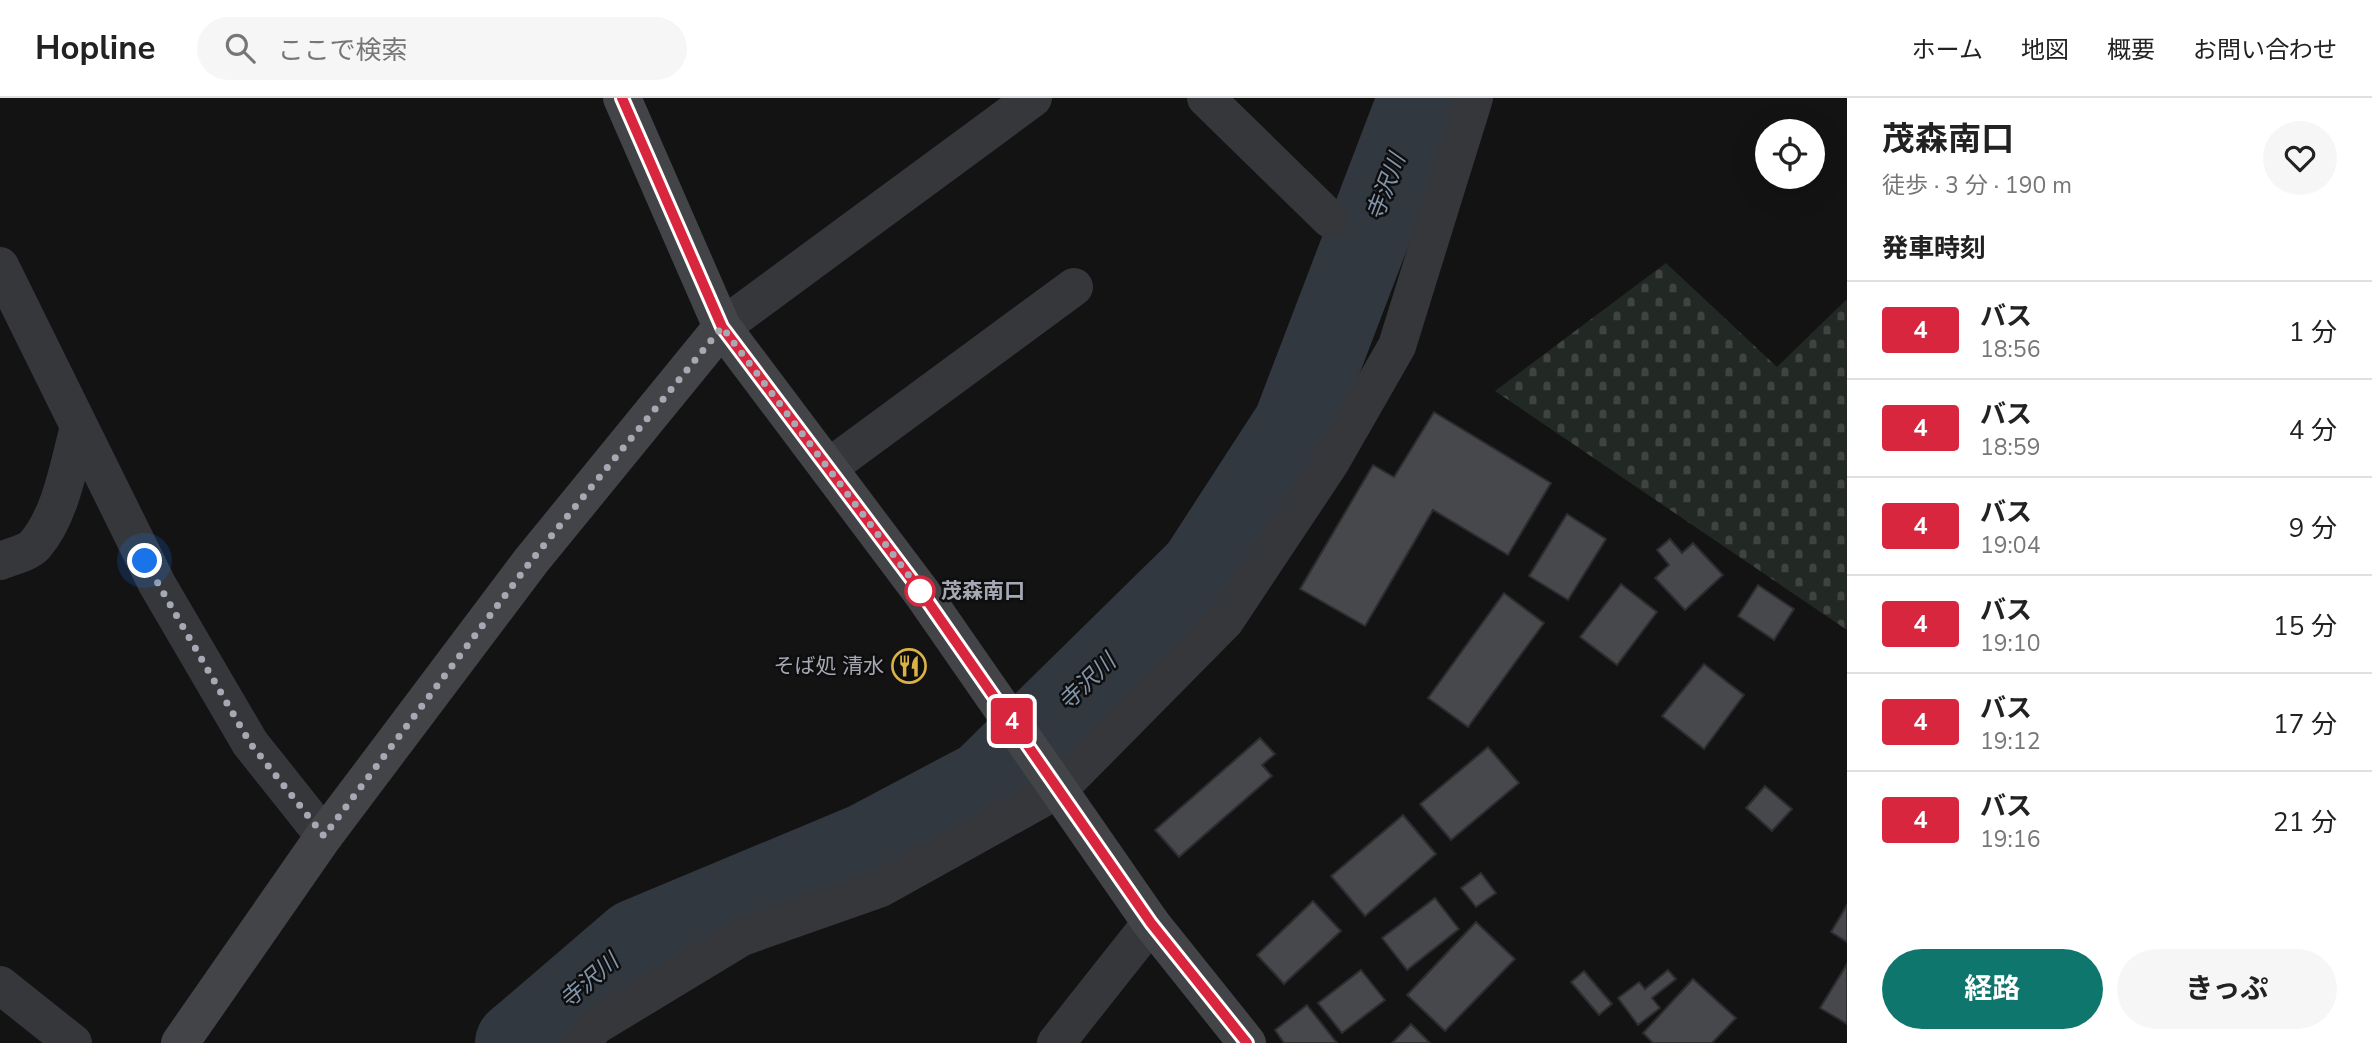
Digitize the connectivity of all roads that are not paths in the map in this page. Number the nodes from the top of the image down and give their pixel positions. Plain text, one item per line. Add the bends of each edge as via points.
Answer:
1 (622, 98) edge
2 (1033, 98) edge
3 (1206, 98) edge
4 (1474, 98) edge
5 (1330, 219) dead end
6 (0, 266) edge
7 (1074, 287) dead end
8 (722, 327) junction
9 (79, 427) junction
10 (828, 468) junction
11 (0, 561) edge
12 (1052, 780) junction
13 (324, 836) junction
14 (1151, 923) junction
15 (0, 985) edge
16 (73, 1043) edge
17 (180, 1043) edge
18 (581, 1043) edge
19 (1056, 1043) edge
20 (1247, 1043) edge

1 - 8 street
2 - 8 street
3 - 5 street
4 - 12 street via 1397,346 1330,463 1225,621
6 - 9 street
7 - 10 street
8 - 10 street
8 - 13 street via 531,561
9 - 11 street via 65,478 33,547
9 - 13 street via 157,584 243,731
10 - 12 street
12 - 14 street
12 - 18 street via 881,888 742,937 595,1026
13 - 17 street
14 - 19 street
14 - 20 street
15 - 16 street

